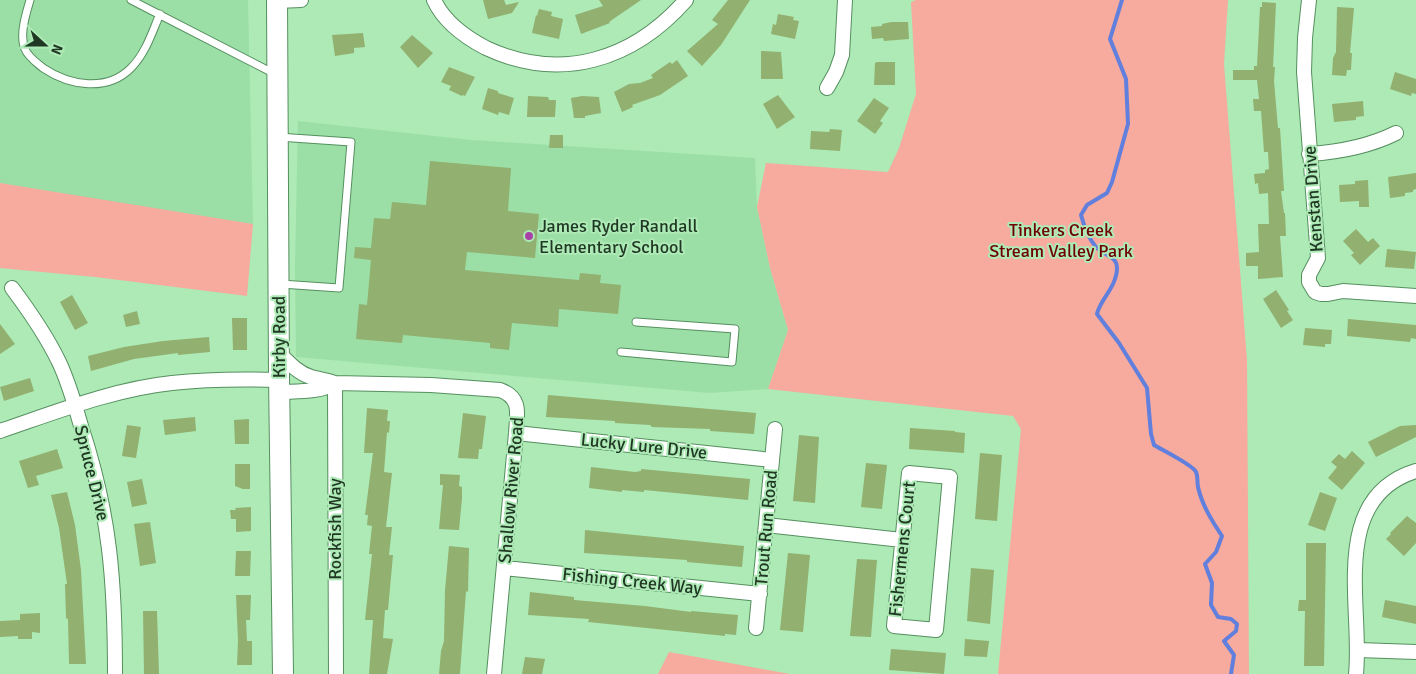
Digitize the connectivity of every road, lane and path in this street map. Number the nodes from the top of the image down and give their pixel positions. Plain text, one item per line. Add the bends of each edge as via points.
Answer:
1 (30, 0) edge
2 (131, 0) edge
3 (277, 0) edge
4 (301, 0) edge
5 (434, 0) edge
6 (686, 0) edge
7 (844, 0) edge
8 (1309, 0) edge
9 (160, 14) junction
10 (277, 76) junction
11 (827, 88) dead end
12 (1396, 133) dead end
13 (278, 137) junction
14 (1310, 154) junction
15 (279, 284) junction
16 (12, 288) dead end
17 (1416, 296) edge
18 (636, 322) dead end
19 (621, 352) dead end
20 (279, 353) junction
21 (335, 383) junction
22 (279, 386) junction
23 (75, 406) junction
24 (775, 429) dead end
25 (0, 431) edge
26 (516, 433) junction
27 (772, 460) junction
28 (1416, 471) edge
29 (766, 525) junction
30 (902, 540) junction
31 (504, 568) junction
32 (760, 594) junction
33 (756, 628) dead end
34 (1358, 650) junction
35 (1416, 652) edge
36 (115, 674) edge
37 (283, 674) edge
38 (336, 674) edge
39 (494, 674) edge
40 (1356, 674) edge

1 - 9 lane via 23,40 25,50 51,73 85,84 113,81 132,67 146,48
2 - 9 lane
3 - 4 street
3 - 10 main road, Kirby Road
5 - 6 street via 441,14 472,40 498,53 528,62 562,65 607,56 631,45 652,33
7 - 11 street via 842,55
8 - 14 street, Kenstan Drive via 1304,72
9 - 10 lane
10 - 13 main road, Kirby Road
12 - 14 street via 1366,146
13 - 15 main road, Kirby Road
13 - 15 lane via 350,142 339,288
14 - 17 street, Kenstan Drive via 1318,258 1309,275 1311,288 1321,294 1343,291
15 - 20 main road, Kirby Road
16 - 23 street, Spruce Drive via 38,323 53,351
18 - 19 lane via 735,329 732,362
20 - 21 street, Shallow River Road via 294,368 311,377
20 - 22 main road, Kirby Road
21 - 22 street, Shallow River Road via 315,390
21 - 26 street, Shallow River Road via 500,390 508,393 517,407
21 - 38 street, Rockfish Way
22 - 23 street, Shallow River Road via 235,379 172,383
22 - 37 main road, Kirby Road
23 - 25 street, Shallow River Road
23 - 36 street, Spruce Drive via 94,473 109,548 114,600
24 - 27 street, Trout Run Road
26 - 27 street, Lucky Lure Drive
26 - 31 street, Shallow River Road
27 - 29 street, Trout Run Road
28 - 34 street via 1380,490 1364,518 1357,539 1354,579
29 - 30 street
29 - 32 street, Trout Run Road
30 - 30 street, Fishermens Court via 894,626 936,630 950,477 909,473
31 - 32 street, Fishing Creek Way
31 - 39 street, Shallow River Road
32 - 33 street, Trout Run Road
34 - 35 street
34 - 40 street

